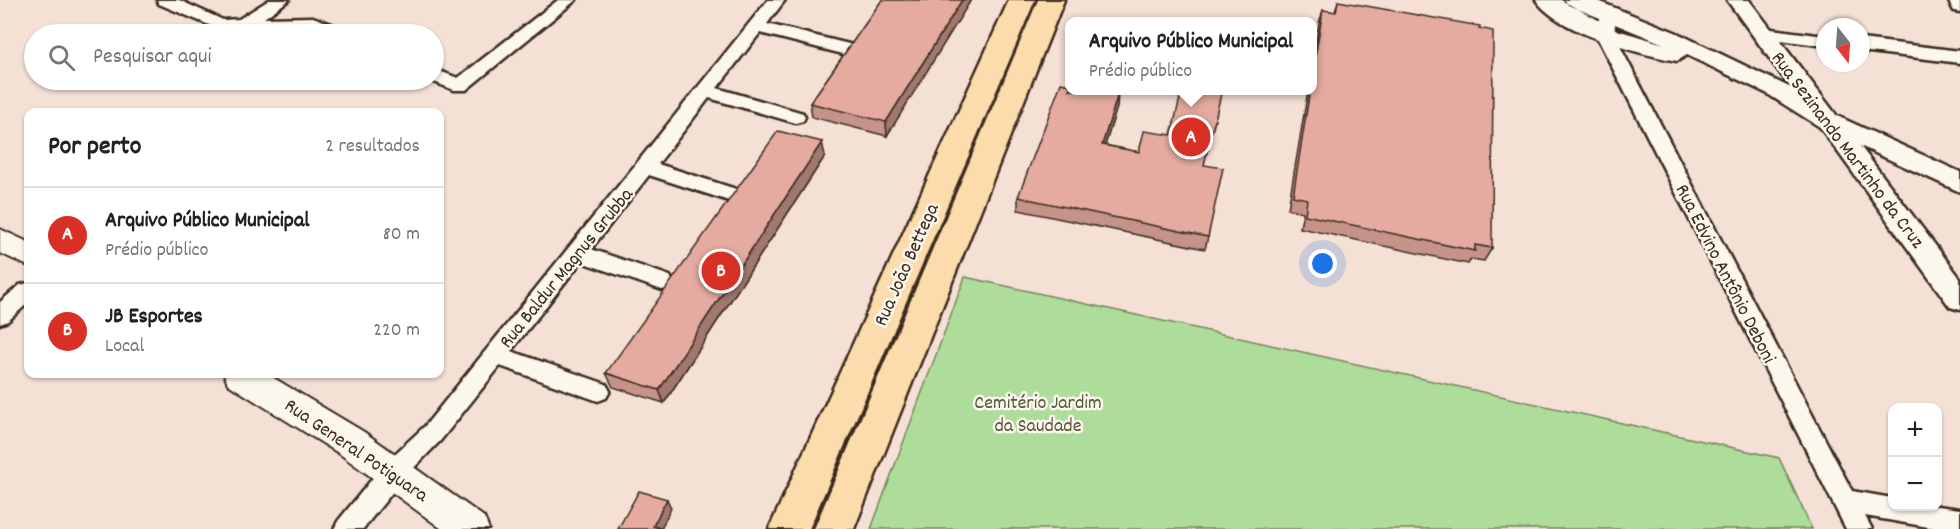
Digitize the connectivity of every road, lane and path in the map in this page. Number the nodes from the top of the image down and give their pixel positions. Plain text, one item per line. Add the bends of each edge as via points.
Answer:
1 (165, 0) edge
2 (280, 0) edge
3 (568, 0) edge
4 (777, 0) edge
5 (1022, 0) edge
6 (1052, 0) edge
7 (1548, 0) edge
8 (1575, 0) edge
9 (1738, 0) edge
10 (1956, 0) edge
11 (1960, 7) edge
12 (219, 24) edge
13 (243, 24) joint
14 (318, 24) edge
15 (1606, 24) junction
16 (756, 27) junction
17 (1762, 33) junction
18 (1816, 40) edge
19 (1870, 46) edge
20 (847, 49) edge
21 (1960, 57) edge
22 (444, 79) edge
23 (705, 92) junction
24 (992, 107) junction
25 (796, 117) dead end
26 (1829, 122) junction
27 (645, 166) junction
28 (1960, 183) edge
29 (732, 195) edge
30 (0, 240) edge
31 (577, 252) junction
32 (24, 253) edge
33 (662, 282) dead end
34 (24, 294) edge
35 (1960, 299) edge
36 (0, 315) edge
37 (495, 355) junction
38 (246, 378) edge
39 (598, 391) dead end
40 (394, 471) junction
41 (1845, 501) junction
42 (1960, 520) edge
43 (347, 529) edge
44 (471, 529) edge
45 (789, 529) edge
46 (834, 529) edge
47 (1859, 529) edge

1 - 12 street
2 - 13 street
3 - 22 street via 460,86
4 - 16 street, Rua Baldur Magnus Grubba
5 - 24 main road, Rua João Bettega
6 - 24 main road, Rua João Bettega
7 - 15 street
8 - 15 street
9 - 17 street, Rua Sezinando Martinho da Cruz
10 - 11 street
13 - 14 street
15 - 26 street via 1643,47 1720,62 1774,88
15 - 41 street, Rua Edvino Antônio Deboni
16 - 20 street
16 - 23 street, Rua Baldur Magnus Grubba
17 - 18 street
17 - 26 street, Rua Sezinando Martinho da Cruz
19 - 21 street
23 - 25 street
23 - 27 street, Rua Baldur Magnus Grubba
24 - 45 main road, Rua João Bettega
24 - 46 main road, Rua João Bettega
26 - 28 street
26 - 35 street, Rua Sezinando Martinho da Cruz
27 - 29 street
27 - 31 street, Rua Baldur Magnus Grubba
30 - 32 main road
31 - 33 street
31 - 37 street, Rua Baldur Magnus Grubba
34 - 36 street
37 - 39 street
37 - 40 street, Rua Baldur Magnus Grubba via 433,433
38 - 40 main road, Rua General Potiguara
40 - 43 street, Rua Baldur Magnus Grubba
40 - 44 main road, Rua General Potiguara
41 - 42 street
41 - 47 street, Rua Edvino Antônio Deboni

